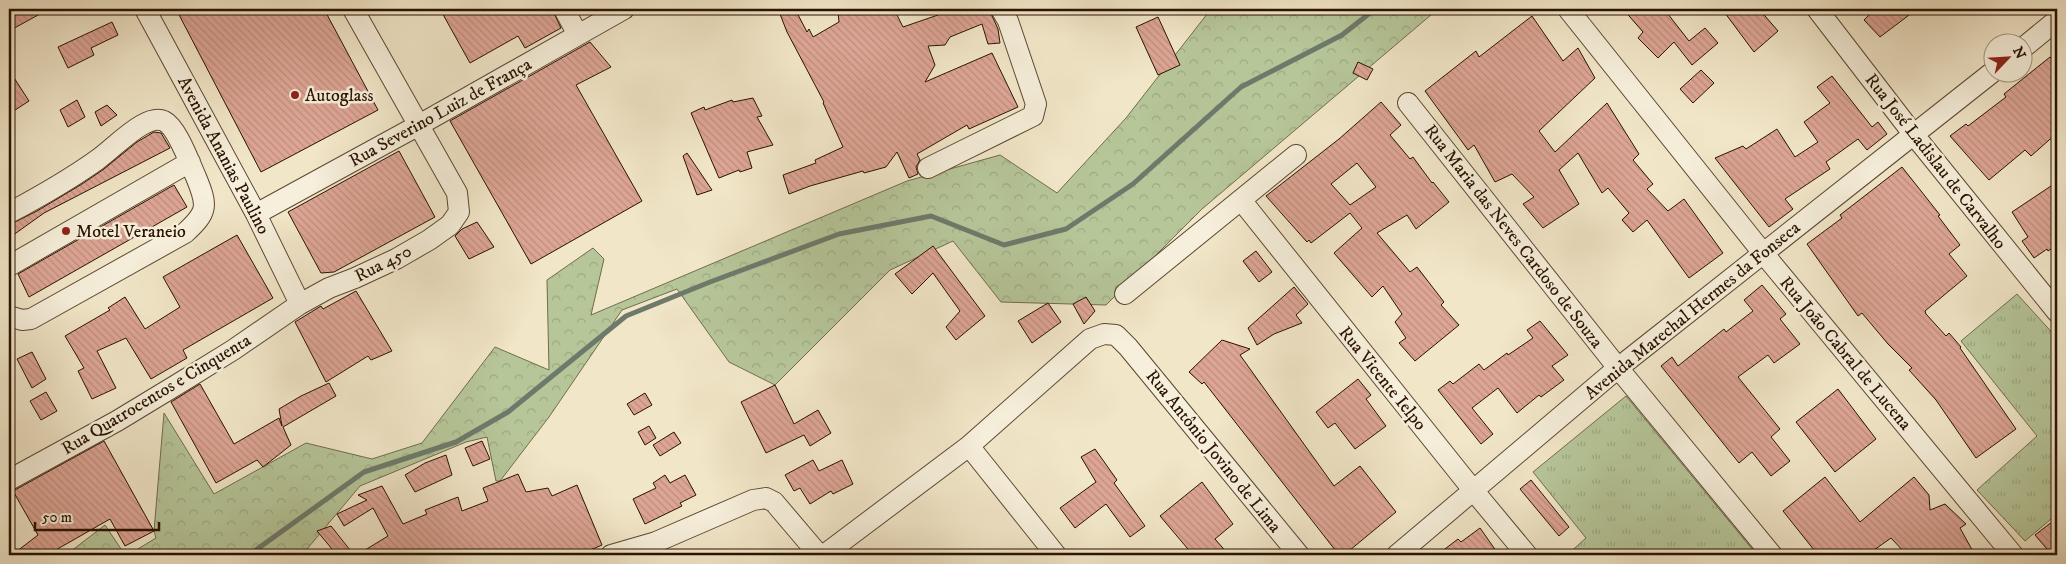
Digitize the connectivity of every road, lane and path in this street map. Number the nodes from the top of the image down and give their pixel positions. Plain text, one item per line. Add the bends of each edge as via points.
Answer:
1 (145, 9) edge
2 (353, 9) edge
3 (564, 9) edge
4 (624, 9) edge
5 (1001, 9) edge
6 (1568, 9) edge
7 (1817, 9) edge
8 (2049, 9) edge
9 (2057, 20) edge
10 (578, 35) junction
11 (2034, 39) edge
12 (1984, 80) edge
13 (1408, 103) dead end
14 (419, 125) junction
15 (1914, 135) junction
16 (1296, 156) dead end
17 (190, 162) junction
18 (928, 168) dead end
19 (1241, 200) junction
20 (9, 213) edge
21 (256, 214) junction
22 (1763, 253) junction
23 (9, 266) edge
24 (1125, 294) dead end
25 (300, 304) junction
26 (2057, 312) edge
27 (9, 316) edge
28 (1618, 368) junction
29 (969, 446) junction
30 (9, 480) edge
31 (1473, 490) junction
32 (611, 555) edge
33 (819, 555) edge
34 (824, 555) edge
35 (1056, 555) edge
36 (1299, 555) edge
37 (1397, 555) edge
38 (1527, 555) edge
39 (1772, 555) edge
40 (2013, 555) edge

1 - 21 street, Avenida Ananias Paulino
2 - 14 street
3 - 10 street
4 - 10 street, Rua Severino Luiz de França
5 - 18 street via 1036,104 1033,116
6 - 22 street, Rua João Cabral de Lucena
7 - 15 street, Rua José Ladislau de Carvalho
8 - 9 street
9 - 11 street
10 - 14 street, Rua Severino Luiz de França
12 - 15 street, Avenida Marechal Hermes da Fonseca
13 - 28 street, Rua Maria das Neves Cardoso de Souza
14 - 21 street, Rua Severino Luiz de França
14 - 25 street, Rua 450 via 457,193 459,212 450,225 396,259
15 - 22 street, Avenida Marechal Hermes da Fonseca
15 - 26 street, Rua José Ladislau de Carvalho
16 - 19 street
17 - 20 street via 168,124 162,120 150,121 88,166
17 - 23 street
17 - 27 street via 204,198 204,210 199,220 185,233 31,318 22,320
19 - 24 street
19 - 31 street, Rua Vicente Ielpo
21 - 25 street, Avenida Ananias Paulino
22 - 28 street, Avenida Marechal Hermes da Fonseca
22 - 40 street, Rua João Cabral de Lucena
25 - 30 street, Rua Quatrocentos e Cinquenta via 233,350 117,421
28 - 31 street, Avenida Marechal Hermes da Fonseca
28 - 39 street, Rua Maria das Neves Cardoso de Souza
29 - 34 street
29 - 35 street
29 - 36 street, Rua Antônio Jovino de Lima via 1090,339 1116,334
31 - 37 street, Avenida Marechal Hermes da Fonseca
31 - 38 street, Rua Vicente Ielpo
32 - 33 street via 656,542 753,500 766,498 774,502

